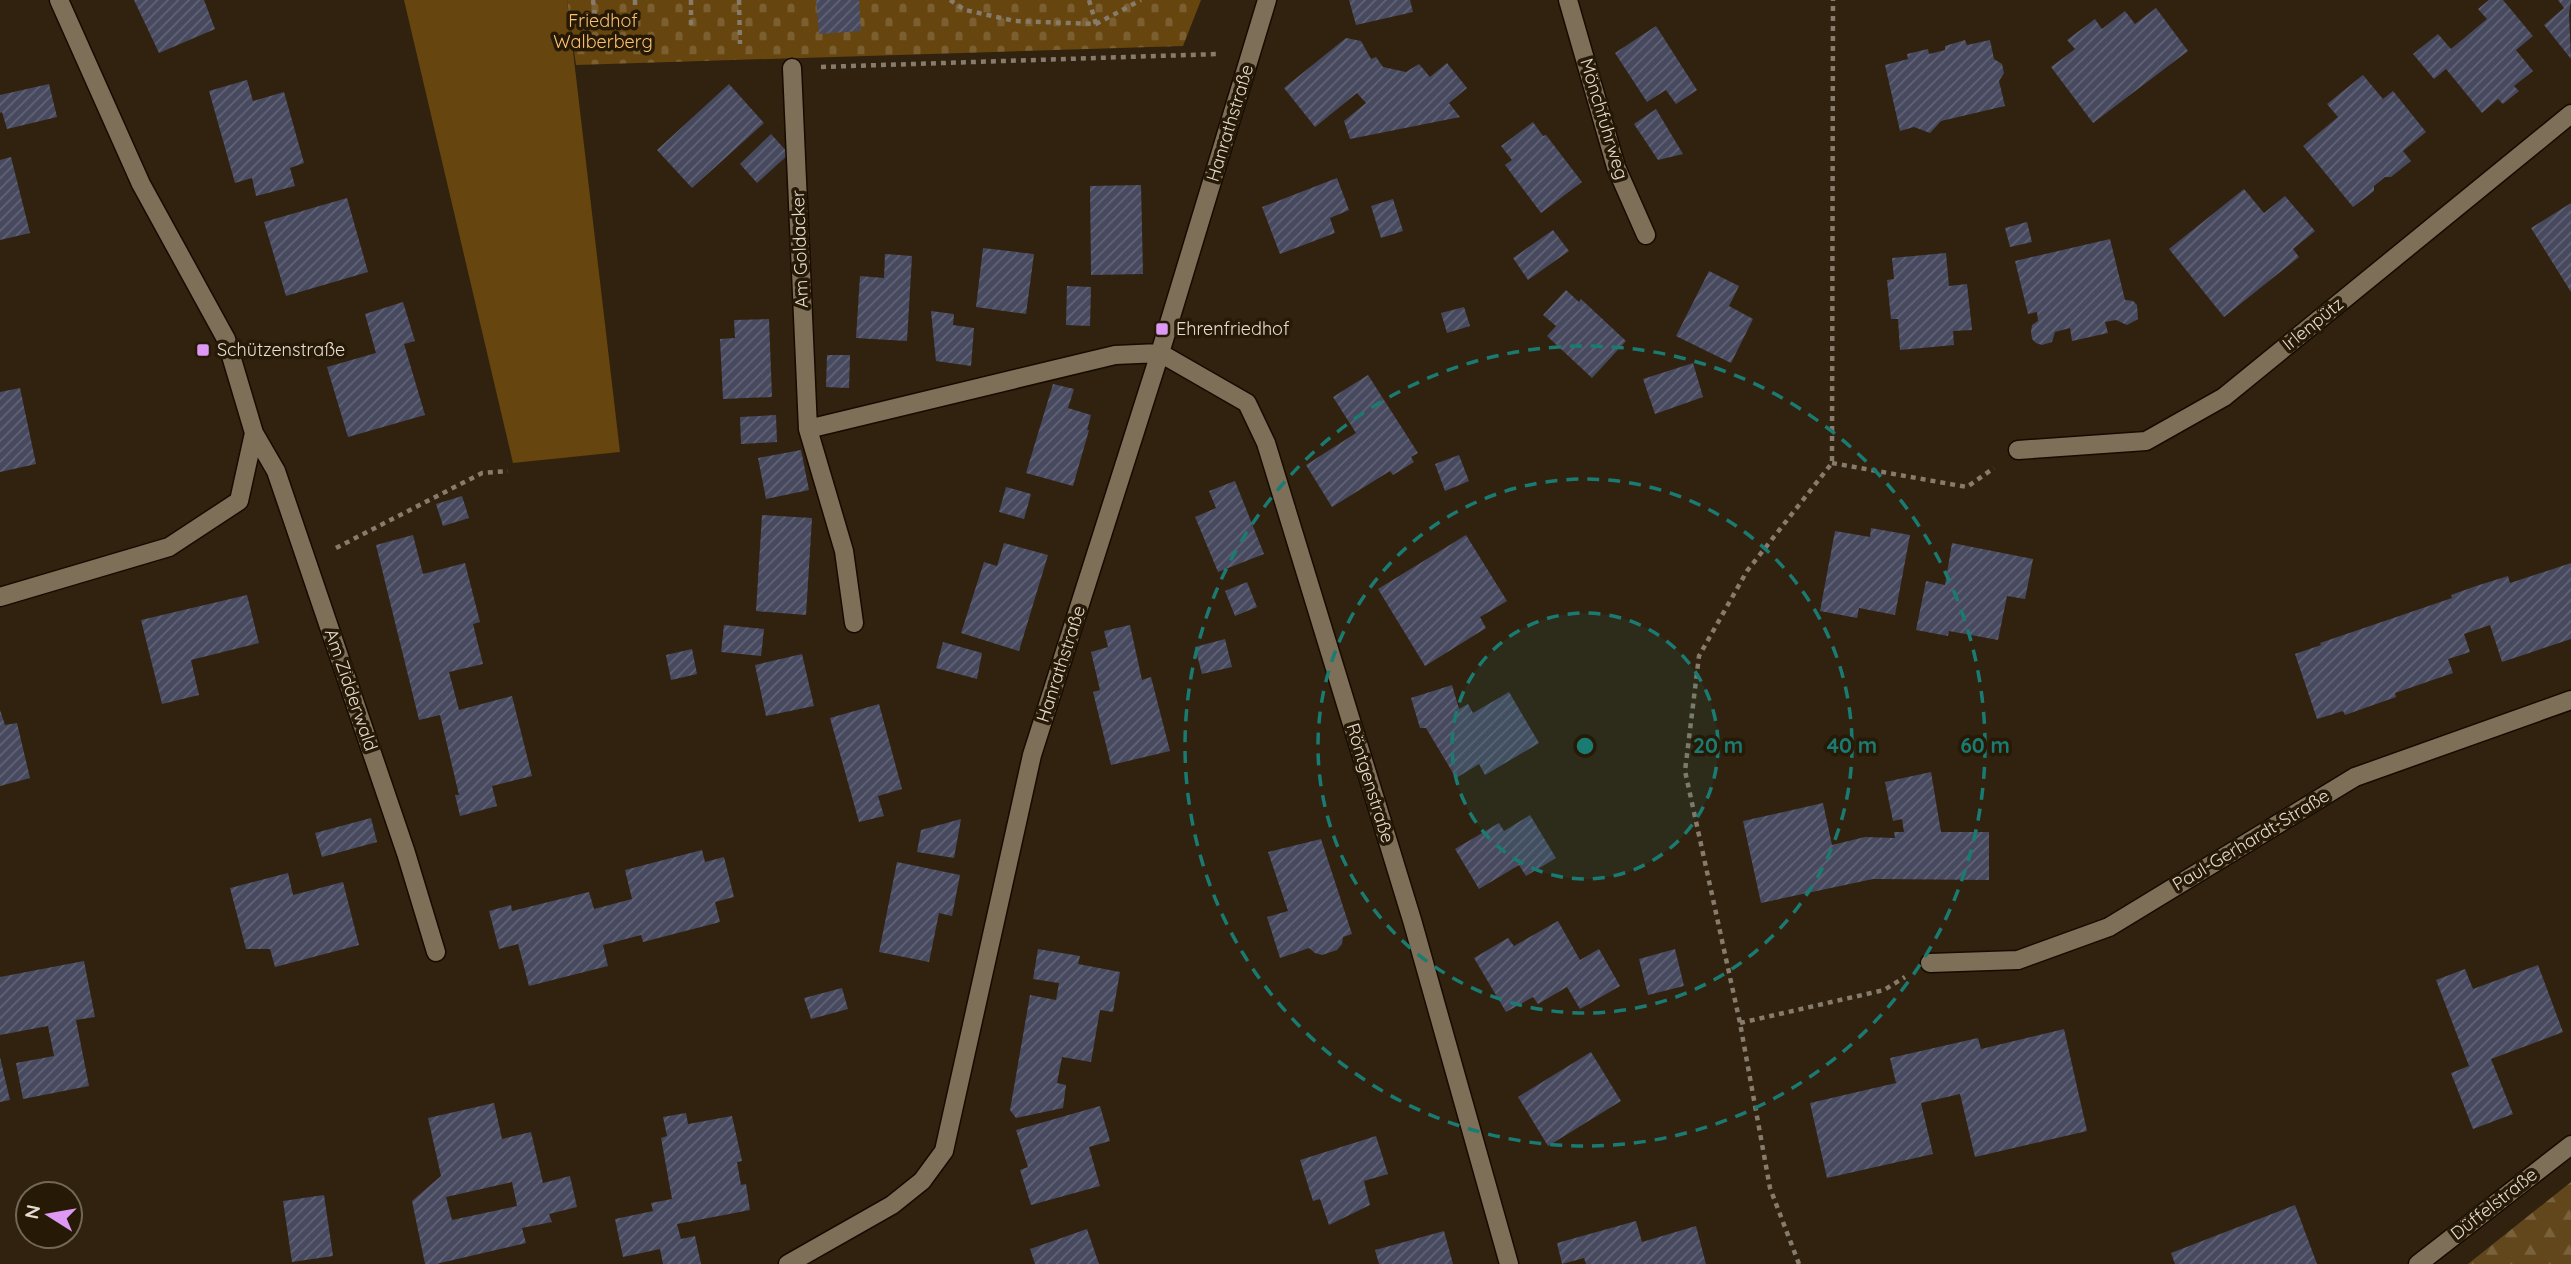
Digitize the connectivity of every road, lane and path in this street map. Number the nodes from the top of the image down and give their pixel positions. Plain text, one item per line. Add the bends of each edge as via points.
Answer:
1 (59, 0) edge
2 (593, 0) edge
3 (635, 0) edge
4 (691, 0) edge
5 (739, 0) edge
6 (950, 0) edge
7 (1089, 0) edge
8 (1141, 0) edge
9 (1267, 0) edge
10 (1568, 0) edge
11 (1833, 0) edge
12 (596, 17) dead end
13 (1096, 24) junction
14 (635, 26) dead end
15 (691, 29) dead end
16 (740, 44) dead end
17 (1251, 53) junction
18 (792, 68) joint
19 (2571, 114) edge
20 (1646, 235) dead end
21 (1160, 354) junction
22 (808, 429) junction
23 (254, 433) junction
24 (2018, 450) joint
25 (1832, 463) junction
26 (508, 471) dead end
27 (307, 563) junction
28 (0, 597) edge
29 (854, 623) dead end
30 (2571, 699) edge
31 (436, 952) dead end
32 (1930, 962) joint
33 (1740, 1023) junction
34 (2571, 1144) edge
35 (788, 1264) edge
36 (1509, 1264) edge
37 (1799, 1264) edge
38 (2418, 1264) edge

1 - 23 street via 141,184 226,340
2 - 12 path
3 - 14 path
4 - 15 path
5 - 16 path
6 - 13 path via 965,10 1015,21
7 - 13 path
8 - 13 path
9 - 17 street, Hanrathstraße
10 - 20 street, Mönchfuhrweg via 1616,167
11 - 25 path
17 - 18 path
17 - 21 street, Hanrathstraße
18 - 22 street, Am Goldacker
19 - 24 street, Irlenpütz via 2224,397 2146,441
21 - 22 street via 1115,355
21 - 35 street, Hanrathstraße via 1032,755 944,1151 922,1181 892,1205
21 - 36 street, Röntgenstraße via 1247,403 1266,443 1412,920
22 - 29 street, Am Goldacker via 844,551
23 - 27 street, Am Zidderwald via 276,471
23 - 28 street via 239,501 169,547
24 - 25 path via 1967,487
25 - 33 path via 1747,571 1699,656 1685,771
26 - 27 path via 482,473
27 - 31 street, Am Zidderwald
30 - 32 street, Paul-Gerhardt-Straße via 2355,777 2109,927 2018,960
32 - 33 path via 1884,990
33 - 37 path via 1770,1188
34 - 38 street, Düffelstraße

